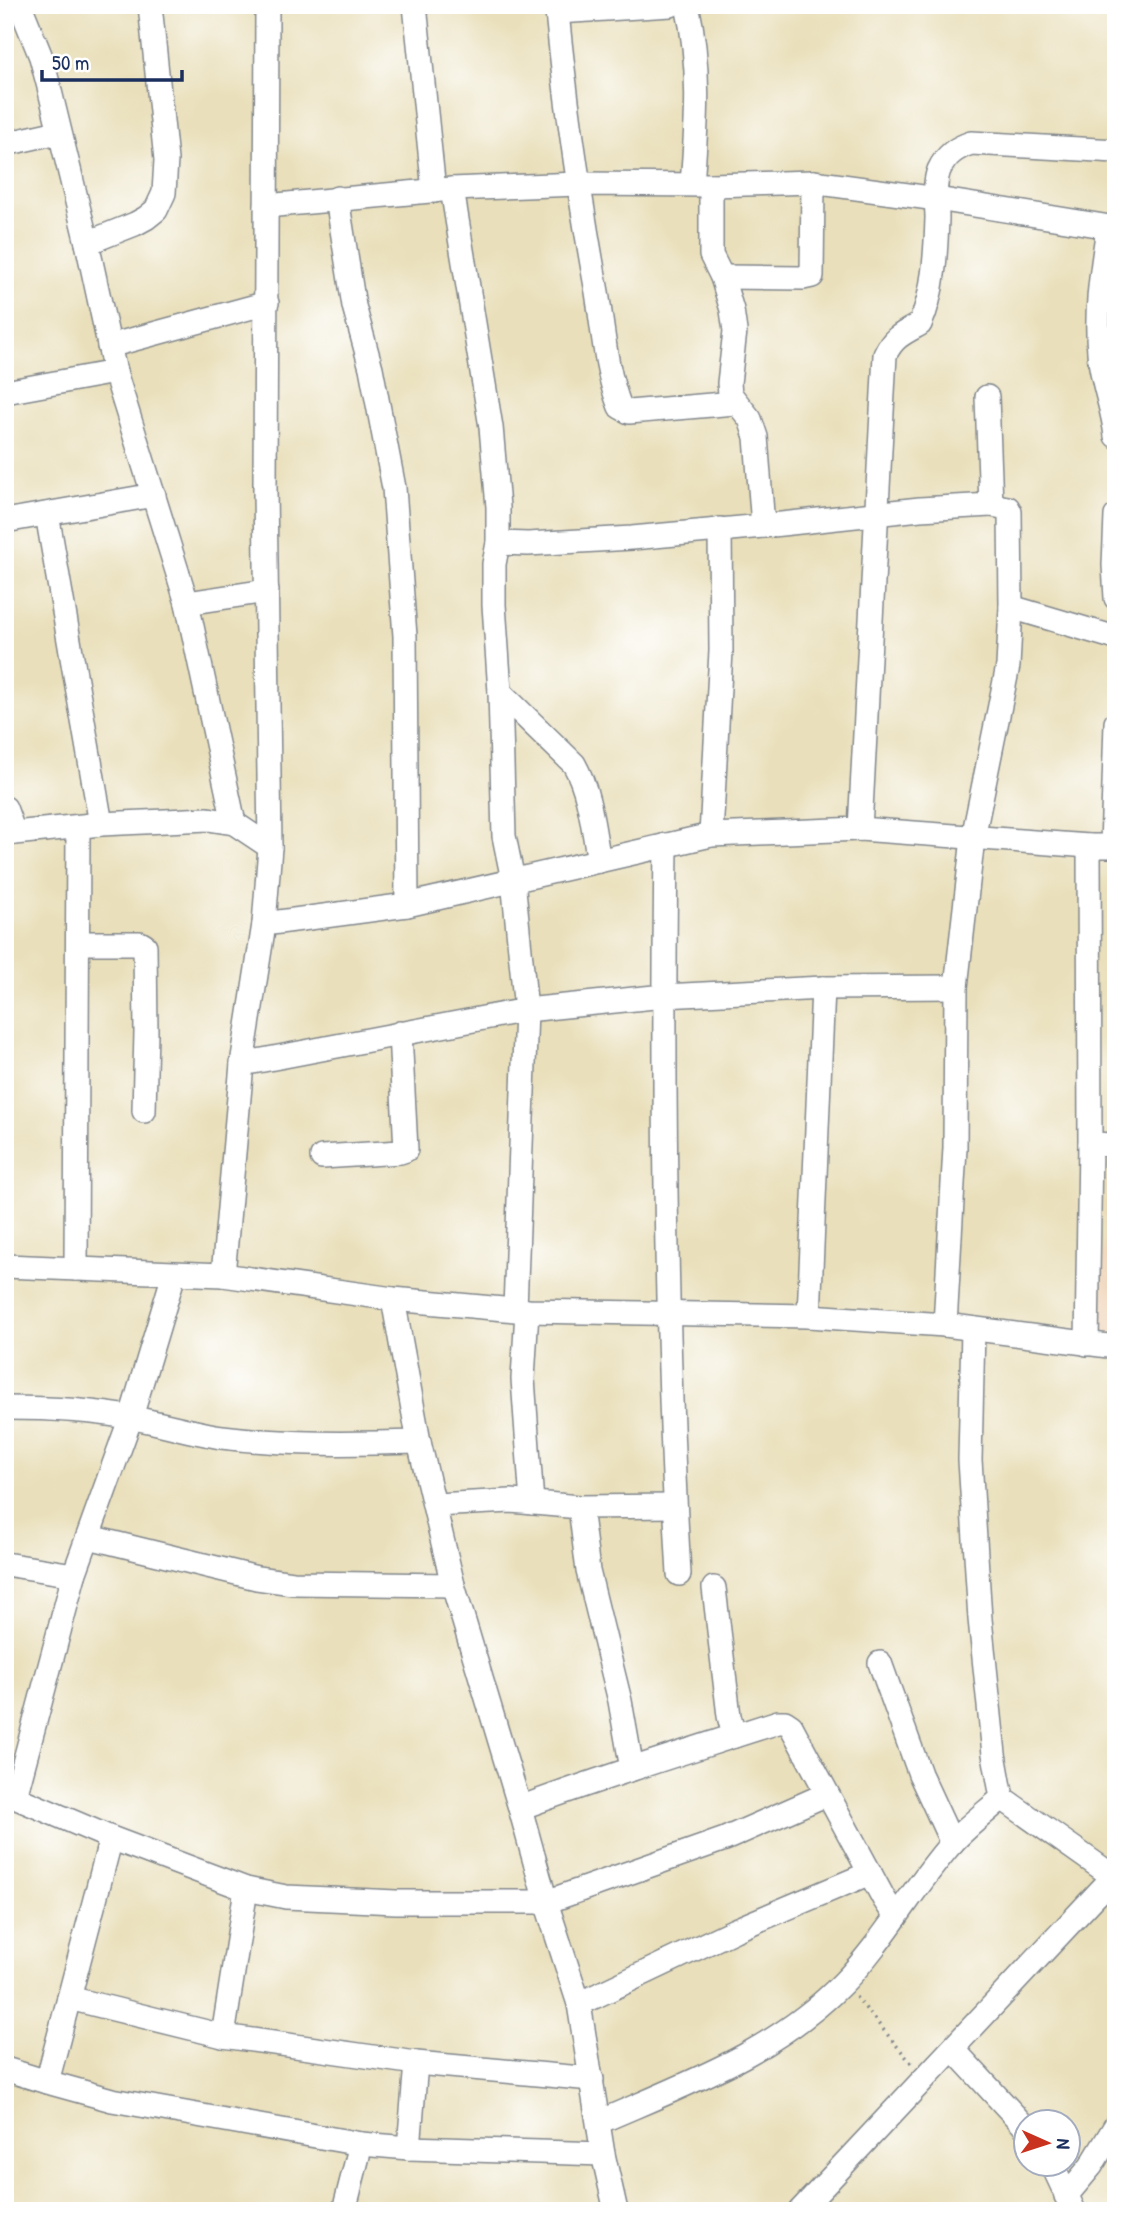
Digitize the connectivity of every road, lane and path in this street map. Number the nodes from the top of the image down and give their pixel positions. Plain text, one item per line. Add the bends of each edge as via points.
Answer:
1 (150, 5) edge
2 (267, 5) edge
3 (415, 5) edge
4 (671, 5) edge
5 (687, 5) edge
6 (557, 9) edge
7 (16, 10) edge
8 (58, 132) junction
9 (5, 144) edge
10 (1116, 151) edge
11 (813, 182) junction
12 (578, 184) junction
13 (701, 184) junction
14 (443, 190) junction
15 (337, 198) junction
16 (937, 199) junction
17 (266, 206) junction
18 (1112, 228) edge
19 (87, 243) junction
20 (722, 277) junction
21 (267, 303) junction
22 (109, 345) junction
23 (116, 372) junction
24 (5, 392) edge
25 (987, 397) dead end
26 (735, 403) junction
27 (1116, 436) edge
28 (153, 495) junction
29 (991, 505) junction
30 (876, 513) junction
31 (47, 514) junction
32 (1116, 516) edge
33 (5, 521) edge
34 (763, 526) junction
35 (720, 529) junction
36 (498, 543) junction
37 (267, 592) junction
38 (1116, 598) edge
39 (187, 603) junction
40 (1011, 607) junction
41 (1116, 638) edge
42 (500, 692) junction
43 (1116, 723) edge
44 (5, 808) edge
45 (234, 823) junction
46 (90, 826) junction
47 (860, 830) junction
48 (9, 834) edge
49 (711, 835) junction
50 (973, 838) junction
51 (666, 845) junction
52 (1089, 846) junction
53 (1114, 846) edge
54 (270, 847) junction
55 (599, 861) junction
56 (513, 880) junction
57 (407, 905) junction
58 (264, 924) junction
59 (78, 943) junction
60 (956, 987) junction
61 (822, 988) junction
62 (664, 996) junction
63 (526, 1010) junction
64 (400, 1032) junction
65 (242, 1064) junction
66 (144, 1111) dead end
67 (1090, 1144) junction
68 (1116, 1145) edge
69 (322, 1157) dead end
70 (5, 1266) edge
71 (76, 1269) junction
72 (174, 1274) junction
73 (223, 1275) junction
74 (393, 1299) junction
75 (521, 1310) junction
76 (668, 1315) junction
77 (809, 1316) junction
78 (945, 1325) junction
79 (973, 1329) junction
80 (1087, 1344) junction
81 (1116, 1347) edge
82 (5, 1408) edge
83 (131, 1417) junction
84 (419, 1442) junction
85 (532, 1503) junction
86 (435, 1505) junction
87 (675, 1506) junction
88 (580, 1507) junction
89 (89, 1537) junction
90 (5, 1564) edge
91 (679, 1573) dead end
92 (74, 1575) junction
93 (453, 1585) junction
94 (714, 1588) dead end
95 (880, 1663) dead end
96 (734, 1736) junction
97 (632, 1769) junction
98 (827, 1794) junction
99 (10, 1795) edge
100 (1002, 1798) junction
101 (520, 1808) junction
102 (111, 1838) junction
103 (952, 1843) junction
104 (870, 1873) junction
105 (1115, 1875) edge
106 (246, 1889) junction
107 (546, 1902) junction
108 (897, 1917) junction
109 (843, 1983) junction
110 (69, 1998) junction
111 (579, 2004) junction
112 (223, 2036) junction
113 (953, 2049) junction
114 (416, 2063) junction
115 (5, 2069) edge
116 (592, 2079) junction
117 (925, 2079) junction
118 (47, 2082) junction
119 (1012, 2112) edge
120 (599, 2122) junction
121 (1116, 2125) edge
122 (361, 2144) junction
123 (409, 2148) junction
124 (603, 2154) junction
125 (1058, 2178) edge
126 (1070, 2203) edge
127 (344, 2211) edge
128 (616, 2211) edge
129 (800, 2211) edge

1 - 19 street via 166,160 164,193 145,218
2 - 17 street
3 - 14 street
4 - 6 street
5 - 13 street via 695,39
6 - 12 street
7 - 8 street via 41,57
8 - 9 street
8 - 19 street
10 - 16 street via 971,143 946,157 935,184
11 - 13 street
11 - 16 street
11 - 20 street via 812,275
12 - 13 street
12 - 14 street
12 - 26 street via 620,407 629,412
13 - 20 street via 711,255
14 - 15 street
14 - 36 street via 491,427
15 - 17 street
15 - 57 street via 354,306 394,488 405,636
16 - 18 street
16 - 30 street via 927,310 920,324 900,334 885,355
17 - 21 street
18 - 27 street via 1099,289 1097,331
19 - 22 street
20 - 26 street via 735,331 729,383
21 - 22 street
21 - 37 street
22 - 23 street
23 - 24 street
23 - 28 street
25 - 29 street
26 - 34 street via 750,419 756,438
28 - 31 street
28 - 39 street
29 - 30 street
29 - 40 street via 1004,506 1010,512
30 - 34 street
30 - 47 street
31 - 33 street
31 - 46 street
32 - 38 street
34 - 35 street
35 - 36 street
35 - 49 street via 721,651
36 - 42 street via 494,605
37 - 39 street
37 - 54 street
39 - 45 street
40 - 41 street
40 - 50 street via 1008,666
42 - 55 street via 574,764 583,784
42 - 56 street via 504,836
43 - 53 street
44 - 48 street
45 - 46 street via 208,819
45 - 54 street
46 - 48 street
46 - 59 street
47 - 49 street
47 - 50 street
49 - 51 street
50 - 52 street
50 - 60 street
51 - 55 street
51 - 62 street
52 - 53 street
52 - 67 street
54 - 58 street
55 - 56 street
56 - 57 street
56 - 63 street
57 - 58 street
58 - 65 street
59 - 66 street via 145,946
59 - 71 street
60 - 61 street
60 - 78 street via 955,1148
61 - 62 street
61 - 77 street
62 - 63 street
62 - 76 street
63 - 64 street
63 - 75 street
64 - 65 street
64 - 69 street via 406,1150
65 - 73 street
67 - 68 street
67 - 80 street
70 - 71 street
71 - 72 street
72 - 73 street
72 - 83 street
73 - 74 street
74 - 75 street
74 - 84 street
75 - 76 street
75 - 85 street
76 - 77 street
76 - 87 street
77 - 78 street
78 - 79 street
79 - 80 street
79 - 100 street via 971,1460 980,1619
80 - 81 street
82 - 83 street
83 - 84 street via 219,1436 268,1441
83 - 89 street
84 - 86 street
85 - 86 street
85 - 88 street
86 - 93 street
87 - 88 street
87 - 91 street
88 - 97 street via 588,1571
89 - 92 street
89 - 93 street via 293,1583
90 - 92 street
92 - 99 street
93 - 101 street
94 - 96 street
95 - 103 street via 920,1774
96 - 97 street
96 - 98 street via 785,1721
97 - 101 street
98 - 104 street
98 - 107 street via 725,1839
99 - 102 street
100 - 103 street
100 - 105 street
101 - 107 street
102 - 106 street
102 - 110 street
103 - 108 street
104 - 108 street
104 - 111 street
105 - 113 street
106 - 107 street via 334,1900
106 - 112 street
107 - 111 street
108 - 109 street
109 - 117 path
109 - 120 street via 790,2029 759,2048
110 - 112 street
110 - 118 street
111 - 116 street
112 - 114 street
113 - 117 street
113 - 119 street
114 - 116 street
114 - 123 street
115 - 118 street
116 - 120 street
117 - 129 street
118 - 122 street via 112,2101
120 - 124 street
121 - 126 street
122 - 123 street
122 - 127 street
123 - 124 street
124 - 128 street
125 - 126 street

